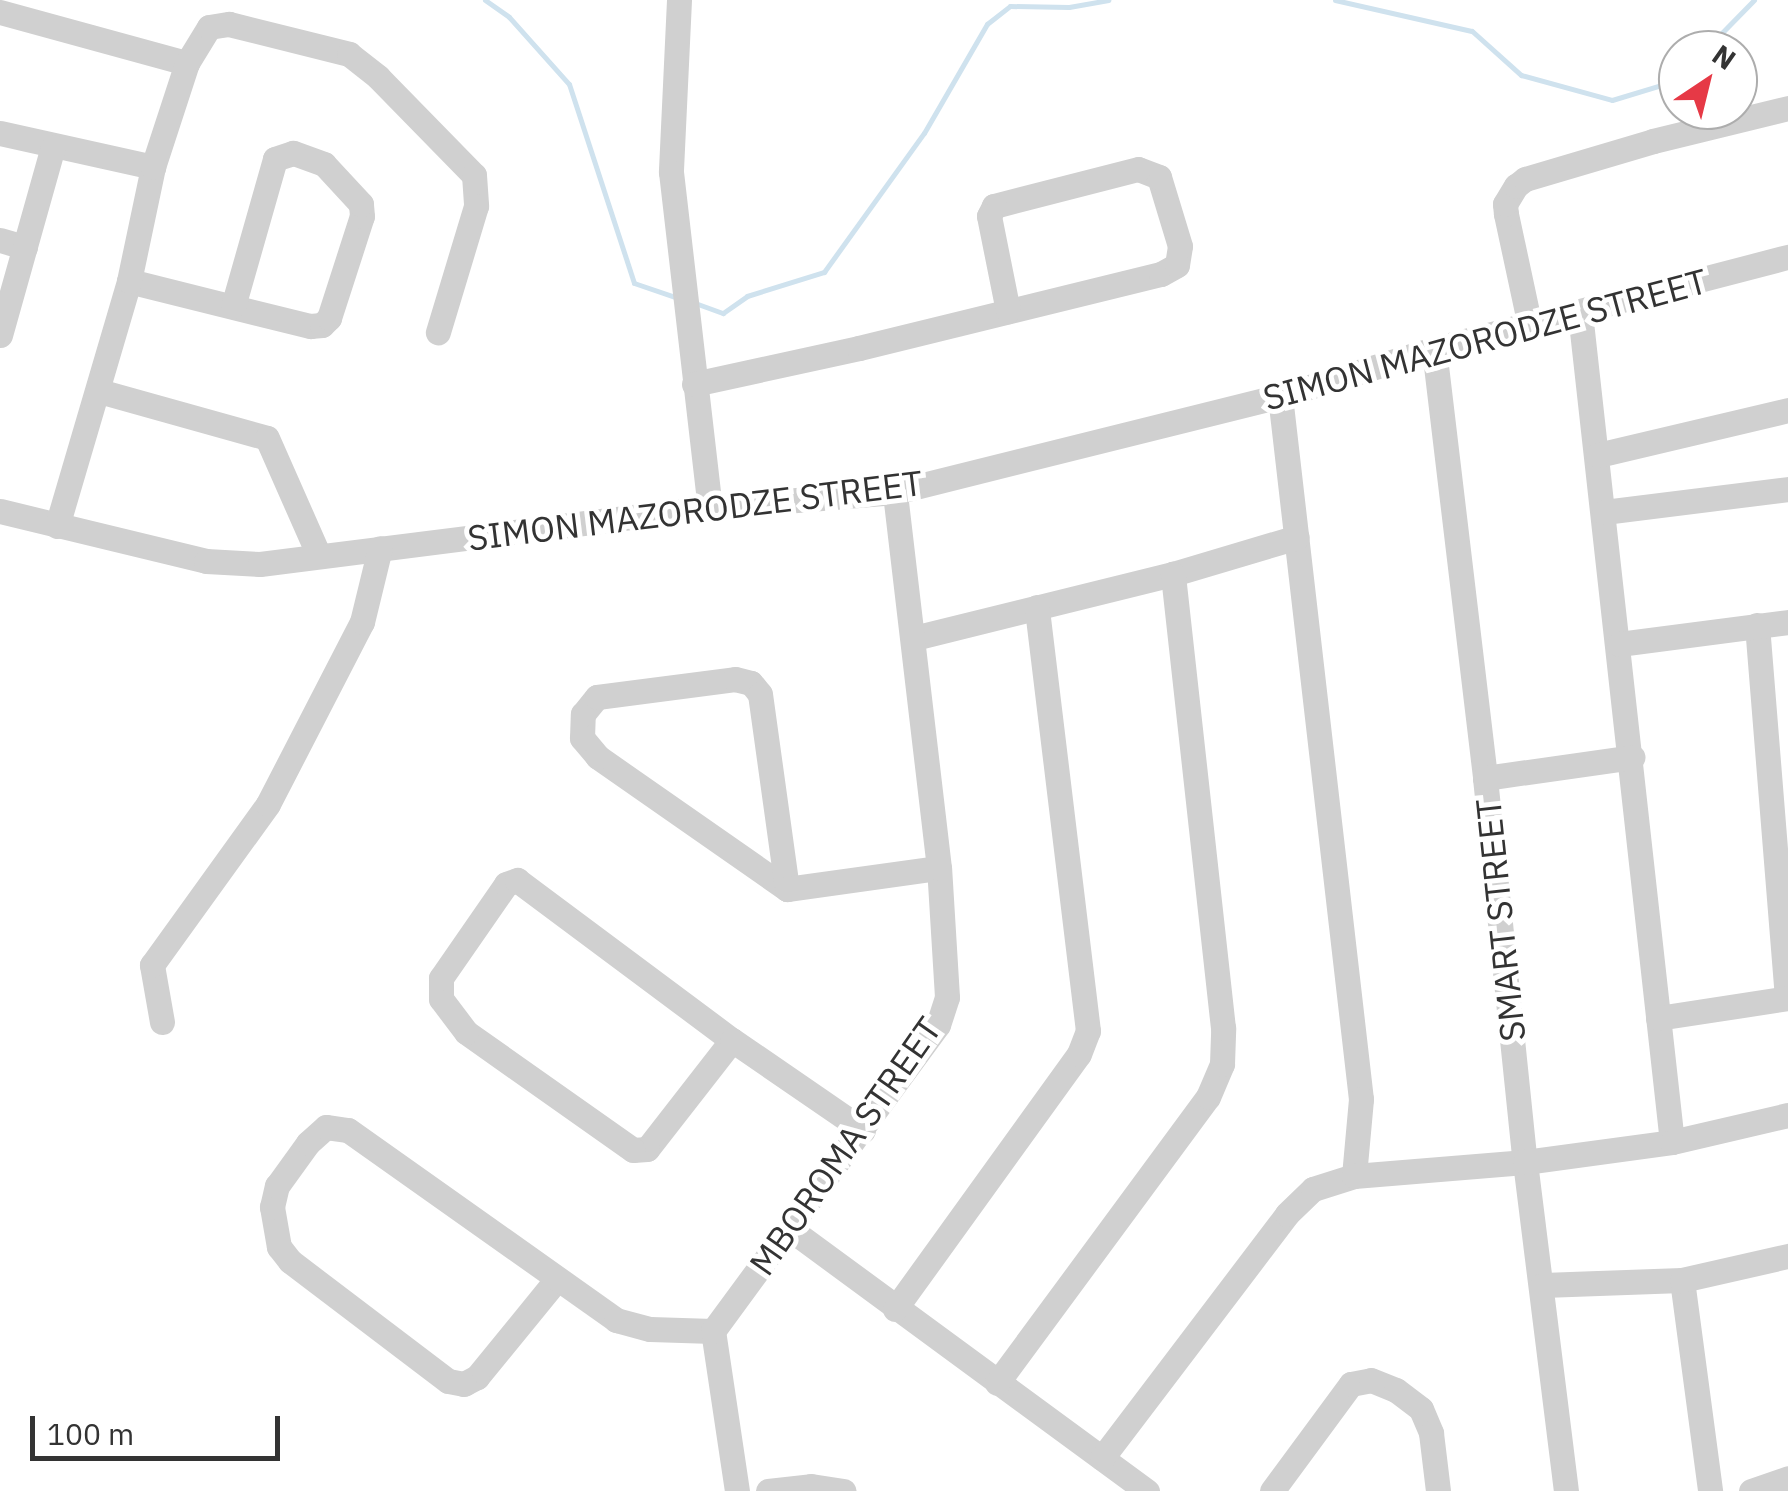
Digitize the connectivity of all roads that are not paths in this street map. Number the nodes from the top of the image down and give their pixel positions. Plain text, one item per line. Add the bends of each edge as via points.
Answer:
1 (680, 0) edge
2 (0, 12) edge
3 (187, 63) junction
4 (1788, 108) edge
5 (0, 133) edge
6 (54, 147) junction
7 (152, 167) junction
8 (13, 243) edge
9 (1788, 256) edge
10 (129, 281) junction
11 (234, 306) junction
12 (1008, 311) junction
13 (1580, 314) junction
14 (1530, 326) junction
15 (438, 332) dead end
16 (0, 335) edge
17 (1434, 349) junction
18 (694, 384) junction
19 (98, 391) junction
20 (1280, 396) junction
21 (1788, 410) edge
22 (1598, 456) junction
23 (1788, 489) edge
24 (895, 492) junction
25 (710, 508) junction
26 (0, 511) edge
27 (1604, 512) junction
28 (57, 526) junction
29 (1297, 537) junction
30 (380, 548) junction
31 (319, 556) junction
32 (1173, 574) junction
33 (1037, 607) junction
34 (1788, 622) edge
35 (1757, 625) junction
36 (914, 638) junction
37 (1620, 644) junction
38 (1633, 757) junction
39 (1486, 778) junction
40 (939, 868) junction
41 (786, 889) junction
42 (1788, 998) edge
43 (1658, 1018) junction
44 (162, 1022) dead end
45 (732, 1040) junction
46 (1788, 1115) edge
47 (862, 1130) junction
48 (1672, 1142) junction
49 (1524, 1162) junction
50 (1354, 1176) junction
51 (790, 1229) junction
52 (1788, 1256) edge
53 (556, 1279) junction
54 (1682, 1280) junction
55 (1543, 1285) junction
56 (895, 1308) junction
57 (713, 1331) junction
58 (997, 1383) junction
59 (1102, 1458) junction
60 (1788, 1478) edge
61 (737, 1491) edge
62 (768, 1491) edge
63 (844, 1491) edge
64 (1148, 1491) edge
65 (1272, 1491) edge
66 (1438, 1491) edge
67 (1566, 1491) edge
68 (1710, 1491) edge
69 (1751, 1491) edge

1 - 18 street via 671,172
2 - 3 street
3 - 7 street
3 - 15 street via 209,27 230,24 348,54 474,175 476,206
4 - 14 street via 1652,140 1516,186 1506,214
5 - 6 street
6 - 7 street
6 - 8 street
7 - 10 street
8 - 16 street
9 - 13 street, SIMON MAZORODZE STREET
10 - 11 street
10 - 19 street
11 - 11 street via 310,326 329,318 362,216 361,204 324,164 292,153 275,160
12 - 12 street via 1177,265 1180,246 1159,177 1138,169 994,206 989,216
12 - 18 street
13 - 14 street, SIMON MAZORODZE STREET
13 - 22 street
14 - 17 street, SIMON MAZORODZE STREET
17 - 20 street, SIMON MAZORODZE STREET
17 - 39 street, SMART STREET
18 - 25 street
19 - 28 street
19 - 31 street via 267,438
20 - 24 street, SIMON MAZORODZE STREET
20 - 29 street
21 - 22 street
22 - 27 street
23 - 27 street
24 - 25 street, SIMON MAZORODZE STREET
24 - 36 street, MBOROMA STREET
25 - 30 street, SIMON MAZORODZE STREET
26 - 28 street, SIMON MAZORODZE STREET
27 - 37 street
28 - 31 street, SIMON MAZORODZE STREET via 206,561 260,564
29 - 32 street
29 - 50 street via 1361,1099
30 - 31 street, SIMON MAZORODZE STREET
30 - 44 street via 362,622 268,804 152,964
32 - 33 street
32 - 58 street via 1222,1064 1208,1097
33 - 36 street
33 - 56 street via 1088,1030 1079,1054
34 - 35 street
35 - 37 street
35 - 42 street
36 - 40 street, MBOROMA STREET
37 - 38 street
38 - 39 street
38 - 43 street
39 - 49 street, SMART STREET
40 - 41 street
40 - 47 street, MBOROMA STREET via 947,997 938,1025
41 - 41 street via 760,694 751,683 735,679 596,697 583,714 582,738 598,757
42 - 43 street
43 - 48 street
45 - 45 street via 516,880 506,884 441,978 441,1000 466,1032 633,1150 647,1149
45 - 47 street
46 - 48 street
47 - 51 street, MBOROMA STREET
48 - 49 street
49 - 50 street
49 - 55 street, SMART STREET
50 - 59 street via 1313,1190 1287,1214
51 - 56 street
51 - 57 street, MBOROMA STREET
52 - 54 street
53 - 53 street via 348,1130 326,1127 277,1186 272,1207 278,1247 290,1262 448,1381 464,1384 477,1377
53 - 57 street via 632,1326
54 - 55 street
54 - 68 street
55 - 67 street, SMART STREET
56 - 58 street
57 - 61 street
58 - 59 street
59 - 64 street
60 - 69 street
62 - 63 street
65 - 66 street via 1351,1384 1371,1380 1421,1409

